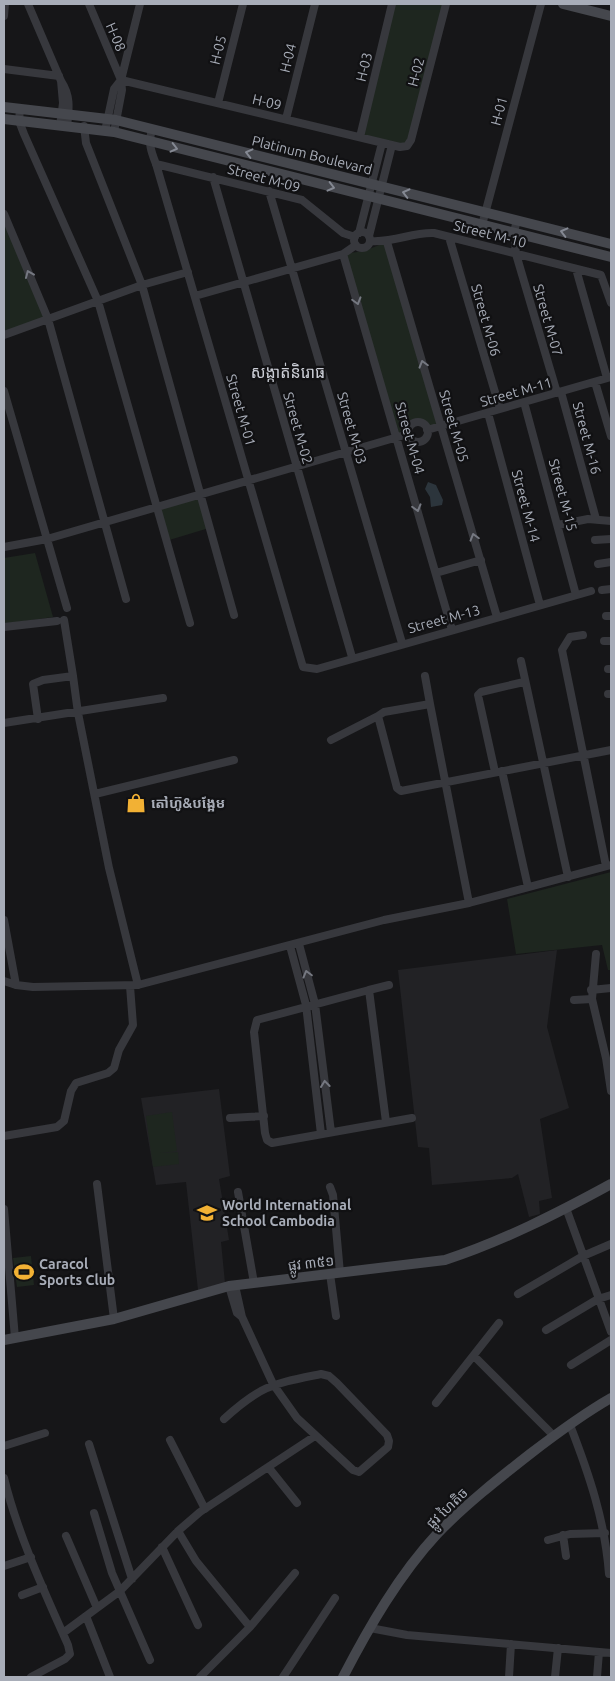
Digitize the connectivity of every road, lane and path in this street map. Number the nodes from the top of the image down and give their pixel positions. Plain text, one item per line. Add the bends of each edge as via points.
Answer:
1 (5, 4) edge
2 (28, 4) edge
3 (89, 4) edge
4 (140, 4) edge
5 (243, 4) edge
6 (315, 4) edge
7 (392, 4) edge
8 (446, 4) edge
9 (541, 4) edge
10 (562, 4) edge
11 (4, 16) edge
12 (611, 16) edge
13 (4, 70) edge
14 (60, 78) junction
15 (121, 80) junction
16 (218, 103) junction
17 (4, 107) edge
18 (22, 109) junction
19 (65, 114) junction
20 (82, 116) junction
21 (4, 119) edge
22 (112, 119) junction
23 (286, 119) junction
24 (21, 121) junction
25 (64, 126) junction
26 (81, 129) junction
27 (154, 130) junction
28 (109, 132) junction
29 (360, 137) junction
30 (151, 142) junction
31 (382, 143) junction
32 (392, 145) junction
33 (407, 146) joint
34 (156, 162) junction
35 (213, 177) junction
36 (376, 185) junction
37 (269, 191) junction
38 (373, 197) junction
39 (485, 212) junction
40 (4, 214) edge
41 (514, 220) junction
42 (482, 225) junction
43 (511, 232) junction
44 (357, 235) junction
45 (449, 237) junction
46 (369, 239) junction
47 (387, 242) junction
48 (611, 244) edge
49 (356, 245) junction
50 (343, 254) junction
51 (516, 254) junction
52 (611, 257) edge
53 (291, 269) junction
54 (576, 269) junction
55 (188, 272) junction
56 (243, 283) junction
57 (142, 285) junction
58 (195, 296) junction
59 (611, 299) edge
60 (98, 301) junction
61 (48, 319) junction
62 (4, 335) edge
63 (609, 378) edge
64 (596, 382) junction
65 (4, 391) edge
66 (559, 392) junction
67 (524, 402) junction
68 (500, 409) junction
69 (488, 413) junction
70 (441, 426) junction
71 (427, 430) junction
72 (408, 434) junction
73 (611, 436) edge
74 (396, 438) junction
75 (346, 452) junction
76 (296, 467) junction
77 (248, 480) junction
78 (200, 494) junction
79 (157, 508) junction
80 (596, 519) junction
81 (611, 521) edge
82 (105, 523) junction
83 (558, 525) junction
84 (48, 539) junction
85 (611, 539) edge
86 (595, 540) dead end
87 (4, 547) edge
88 (480, 560) junction
89 (611, 562) edge
90 (598, 564) dead end
91 (436, 573) junction
92 (611, 589) edge
93 (602, 590) dead end
94 (591, 591) dead end
95 (576, 595) junction
96 (126, 599) dead end
97 (540, 605) junction
98 (67, 608) dead end
99 (234, 615) dead end
100 (497, 617) junction
101 (190, 623) dead end
102 (4, 627) edge
103 (452, 630) junction
104 (583, 634) dead end
105 (402, 643) junction
106 (352, 657) junction
107 (521, 661) dead end
108 (303, 667) joint
109 (73, 676) junction
110 (425, 676) dead end
111 (524, 682) junction
112 (163, 698) dead end
113 (430, 704) junction
114 (78, 713) junction
115 (378, 716) junction
116 (38, 719) junction
117 (4, 723) edge
118 (331, 740) dead end
119 (611, 750) edge
120 (581, 754) junction
121 (234, 760) dead end
122 (544, 763) junction
123 (499, 772) junction
124 (446, 781) junction
125 (95, 794) junction
126 (608, 866) edge
127 (568, 877) junction
128 (528, 887) junction
129 (469, 903) junction
130 (4, 920) edge
131 (299, 944) junction
132 (290, 946) junction
133 (596, 954) dead end
134 (4, 981) edge
135 (16, 985) junction
136 (389, 985) dead end
137 (134, 986) junction
138 (611, 988) edge
139 (369, 990) junction
140 (591, 990) junction
141 (592, 999) junction
142 (574, 1000) dead end
143 (315, 1004) junction
144 (306, 1005) junction
145 (611, 1085) edge
146 (264, 1116) junction
147 (230, 1118) dead end
148 (412, 1118) dead end
149 (386, 1122) junction
150 (331, 1132) junction
151 (321, 1134) junction
152 (4, 1136) edge
153 (97, 1184) dead end
154 (611, 1184) edge
155 (330, 1187) dead end
156 (238, 1192) dead end
157 (4, 1209) edge
158 (564, 1210) junction
159 (611, 1244) edge
160 (584, 1256) junction
161 (335, 1274) junction
162 (254, 1283) junction
163 (232, 1286) junction
164 (518, 1294) dead end
165 (611, 1294) edge
166 (598, 1299) junction
167 (336, 1316) dead end
168 (114, 1319) junction
169 (499, 1323) dead end
170 (546, 1330) dead end
171 (611, 1332) edge
172 (15, 1338) junction
173 (4, 1340) edge
174 (611, 1340) edge
175 (474, 1356) junction
176 (571, 1365) dead end
177 (273, 1384) junction
178 (611, 1398) edge
179 (436, 1403) dead end
180 (224, 1420) dead end
181 (570, 1425) junction
182 (45, 1434) dead end
183 (315, 1436) junction
184 (554, 1436) junction
185 (170, 1440) dead end
186 (89, 1444) dead end
187 (4, 1446) edge
188 (269, 1468) junction
189 (4, 1478) edge
190 (297, 1503) dead end
191 (205, 1509) junction
192 (94, 1513) dead end
193 (178, 1531) junction
194 (605, 1533) junction
195 (563, 1535) junction
196 (66, 1536) dead end
197 (548, 1540) dead end
198 (162, 1547) junction
199 (566, 1556) dead end
200 (31, 1557) junction
201 (4, 1566) edge
202 (295, 1573) dead end
203 (609, 1574) dead end
204 (132, 1579) junction
205 (43, 1587) junction
206 (120, 1591) junction
207 (22, 1595) dead end
208 (335, 1598) dead end
209 (97, 1608) junction
210 (86, 1616) junction
211 (198, 1625) dead end
212 (250, 1627) junction
213 (370, 1628) junction
214 (63, 1633) junction
215 (511, 1644) junction
216 (558, 1648) junction
217 (600, 1652) junction
218 (611, 1653) edge
219 (150, 1660) dead end
220 (44, 1675) edge
221 (31, 1677) edge
222 (110, 1677) edge
223 (200, 1677) edge
224 (283, 1677) edge
225 (343, 1677) edge
226 (509, 1677) edge
227 (555, 1677) edge
228 (597, 1677) edge

1 - 11 street
2 - 14 street
3 - 15 street, H-08
4 - 15 street
5 - 16 street, H-05
6 - 23 street, H-04
7 - 29 street, H-03
8 - 33 street, H-02
9 - 39 street, H-01
10 - 12 street
13 - 14 street
14 - 19 street via 68,90
15 - 16 street, H-09
15 - 22 street via 122,90
16 - 23 street, H-09
17 - 18 street, Platinum Boulevard
18 - 19 street, Platinum Boulevard
18 - 24 street
19 - 20 street, Platinum Boulevard
19 - 25 street
20 - 22 street, Platinum Boulevard
20 - 26 street
21 - 24 street, Platinum Boulevard
22 - 27 street, Platinum Boulevard
22 - 28 street
23 - 29 street, H-09
24 - 25 street, Platinum Boulevard
24 - 60 street
25 - 26 street, Platinum Boulevard
26 - 28 street, Platinum Boulevard
26 - 57 street
27 - 30 street
36 -> 27 street, Platinum Boulevard
28 - 30 street, Platinum Boulevard
29 - 31 street, H-09
30 - 34 street, Street M-01
30 -> 38 street, Platinum Boulevard
31 - 32 street, H-09
31 - 36 street
32 - 33 street, H-09
32 - 36 street
34 - 35 street, Street M-09
34 - 55 street, Street M-01
35 - 37 street, Street M-09
35 - 56 street, Street M-02
36 - 38 street
39 -> 36 street, Platinum Boulevard
37 - 44 street, Street M-09 via 302,200 343,233
37 - 53 street, Street M-03
38 - 42 street, Platinum Boulevard
38 - 44 street
38 - 46 street
39 - 41 street, Platinum Boulevard
39 - 42 street, H-01
61 -> 40 street
41 - 43 street
48 -> 41 street, Platinum Boulevard
42 - 43 street, Platinum Boulevard
43 - 51 street, Street M-07 via 510,245
43 - 52 street, Platinum Boulevard
44 - 46 street, Street M-09 via 363,233
44 - 49 street
45 - 47 street, Street M-10 via 425,233
45 - 51 street, Street M-10
45 - 68 street, Street M-06
46 - 47 street, Street M-10
46 - 49 street via 364,248
70 -> 47 street, Street M-05
49 - 50 street
50 - 53 street
50 -> 74 street, Street M-04
51 - 54 street, Street M-10
51 - 66 street, Street M-07
53 - 56 street
53 - 75 street, Street M-03
54 - 59 street, Street M-10 via 603,277
54 - 63 street
55 - 57 street
55 - 58 street, Street M-01
56 - 58 street
56 - 76 street, Street M-02
57 - 60 street
57 - 78 street
58 - 77 street, Street M-01
60 - 61 street
60 - 79 street
61 - 62 street
61 - 82 street
63 - 64 street, Street M-11
64 - 66 street, Street M-11
64 - 73 street
65 - 84 street
66 - 67 street, Street M-11
66 - 80 street, Street M-16
67 - 68 street, Street M-11
67 - 83 street, Street M-15
68 - 69 street, Street M-11
69 - 70 street, Street M-11
69 - 97 street, Street M-14
70 - 71 street, Street M-11
88 -> 70 street, Street M-05
71 - 72 street via 416,422
71 - 72 street via 425,440 418,442 412,441
72 - 74 street
74 - 75 street
74 -> 91 street, Street M-04
75 - 76 street
75 - 105 street, Street M-03
76 - 77 street
76 - 106 street, Street M-02
77 - 78 street
77 - 108 street, Street M-01
78 - 79 street
78 - 99 street
79 - 82 street
79 - 101 street
80 - 81 street
80 - 83 street
82 - 84 street
82 - 96 street
83 - 95 street, Street M-15
84 - 87 street
84 - 98 street
85 - 86 street
88 - 91 street
88 - 100 street, Street M-05
89 - 90 street
91 - 103 street, Street M-04
92 - 93 street
94 - 95 street, Street M-13
95 - 97 street, Street M-13
97 - 100 street, Street M-13
100 - 103 street, Street M-13
102 - 109 street via 61,621
103 - 105 street, Street M-13
104 - 120 street via 570,637 562,650
105 - 106 street, Street M-13
106 - 108 street, Street M-13 via 317,668
107 - 111 street
109 - 114 street
109 - 116 street via 33,684
110 - 113 street
111 - 122 street
111 - 123 street via 478,695
112 - 114 street
113 - 115 street via 384,712
113 - 124 street
114 - 116 street
114 - 125 street
115 - 118 street
115 - 124 street via 398,790
116 - 117 street
119 - 120 street
120 - 122 street
120 - 126 street
121 - 125 street
122 - 123 street
122 - 127 street
123 - 124 street
123 - 128 street
124 - 129 street
125 - 137 street
126 - 127 street
127 - 128 street
128 - 129 street
129 - 131 street via 384,920
130 - 135 street
131 - 132 street
143 -> 131 street
132 - 137 street
132 - 144 street
133 - 140 street
134 - 135 street
135 - 137 street
136 - 139 street
137 - 152 street via 133,1025 119,1050 114,1068 76,1083 64,1121 58,1127
138 - 140 street
139 - 143 street
139 - 149 street
140 - 141 street
141 - 142 street
141 - 145 street
143 - 144 street
150 -> 143 street
144 - 146 street via 257,1020 254,1025
144 - 151 street
146 - 147 street
146 - 151 street via 265,1133 272,1144
148 - 149 street
149 - 150 street
150 - 151 street
153 - 168 street
154 - 158 street, ផ្លូវ ៣៥១
155 - 161 street via 333,1195
156 - 162 street
157 - 172 street
158 - 160 street via 572,1236
158 - 161 street, ផ្លូវ ៣៥១ via 476,1250 445,1260
159 - 160 street
160 - 164 street
160 - 166 street
161 - 162 street, ផ្លូវ ៣៥១
161 - 167 street
162 - 163 street, ផ្លូវ ៣៥១
163 - 168 street, ផ្លូវ ៣៥១
163 - 177 street via 237,1313 242,1317
165 - 166 street
166 - 170 street
166 - 171 street
168 - 172 street, ផ្លូវ ៣៥១
169 - 175 street
172 - 173 street, ផ្លូវ ៣៥១
174 - 176 street
175 - 179 street
175 - 184 street
177 - 180 street via 243,1402
177 - 183 street via 297,1418
177 - 183 street via 321,1374 329,1376 387,1435 389,1441 388,1447 359,1472
178 - 181 street, ផ្លូវ ហៃតិច
181 - 184 street, ផ្លូវ ហៃតិច
181 - 194 street via 594,1489
182 - 187 street
183 - 188 street
184 - 213 street, ផ្លូវ ហៃតិច via 464,1508 437,1535 402,1578
185 - 191 street
186 - 204 street
188 - 190 street
188 - 191 street
189 - 200 street
191 - 193 street
192 - 206 street
193 - 198 street
193 - 212 street via 196,1561
194 - 195 street
194 - 203 street
195 - 197 street
195 - 199 street
196 - 209 street
198 - 204 street
198 - 211 street
200 - 201 street
200 - 205 street
202 - 212 street
204 - 206 street
205 - 207 street
205 - 214 street
206 - 209 street
206 - 219 street
208 - 224 street
209 - 210 street
210 - 214 street
210 - 222 street
212 - 223 street
213 - 215 street via 407,1635
213 - 225 street, ផ្លូវ ហៃតិច
214 - 220 street via 70,1654
215 - 216 street
215 - 226 street
216 - 217 street
216 - 227 street
217 - 218 street
217 - 228 street
220 - 221 street

